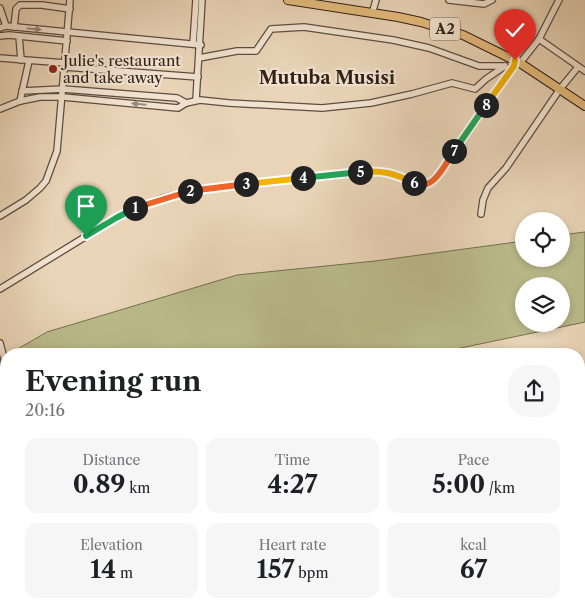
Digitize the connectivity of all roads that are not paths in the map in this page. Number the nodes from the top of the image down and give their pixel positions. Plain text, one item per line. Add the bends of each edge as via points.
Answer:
1 (70, 0) edge
2 (196, 0) edge
3 (202, 0) edge
4 (288, 0) edge
5 (376, 0) edge
6 (449, 0) edge
7 (492, 0) edge
8 (559, 0) edge
9 (0, 8) edge
10 (70, 9) junction
11 (372, 14) junction
12 (2, 27) edge
13 (14, 27) junction
14 (67, 33) junction
15 (1, 36) edge
16 (19, 36) junction
17 (539, 39) junction
18 (66, 41) junction
19 (193, 44) junction
20 (201, 44) junction
21 (0, 58) edge
22 (199, 58) junction
23 (21, 60) junction
24 (29, 61) junction
25 (516, 63) junction
26 (65, 65) junction
27 (505, 66) junction
28 (578, 67) junction
29 (585, 71) edge
30 (198, 77) junction
31 (63, 89) junction
32 (560, 89) junction
33 (22, 91) junction
34 (63, 98) junction
35 (196, 100) junction
36 (20, 102) junction
37 (186, 103) junction
38 (585, 106) edge
39 (0, 109) edge
40 (481, 214) dead end
41 (0, 216) edge
42 (0, 289) edge

1 - 10 street
2 - 19 street
3 - 20 street
4 - 11 main road, A2
5 - 11 street
6 - 7 street via 484,4
8 - 17 street
9 - 12 street
10 - 13 street via 20,5 16,9
10 - 14 street
11 - 25 main road, A2 via 441,27 484,44
12 - 13 street
12 - 15 street
13 -> 14 street
14 - 18 street
14 - 19 street
15 - 16 street
16 - 18 street
16 - 23 street
17 - 25 street
17 - 28 street
18 - 26 street
19 - 20 street
20 - 22 street
21 - 23 street
22 - 27 street via 256,51 271,30 304,27 429,48 479,66
22 - 30 street
23 - 24 street
24 - 26 street
24 - 33 street
25 - 27 street
25 - 32 main road, A2
25 - 42 street via 435,179 425,185 419,186 399,176 377,171 188,191 129,210
26 - 30 street
26 - 31 street
27 - 35 street via 476,89 446,83 372,103 309,108
28 - 29 street
28 - 32 street
30 - 35 street
31 - 33 street
31 - 34 street
31 - 37 street via 178,98
32 - 38 main road, A2
32 - 40 street via 506,168 488,188
33 - 36 street
34 - 36 street via 40,97
37 -> 34 street via 178,108
34 - 41 street via 57,151 46,181 33,195
35 - 37 street
36 - 39 street

